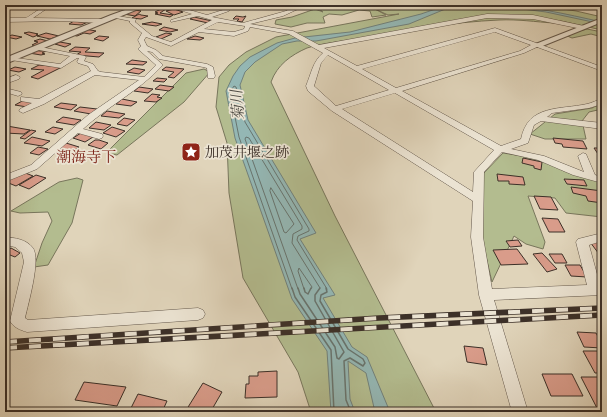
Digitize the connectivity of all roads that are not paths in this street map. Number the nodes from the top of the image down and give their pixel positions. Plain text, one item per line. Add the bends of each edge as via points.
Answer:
1 (13, 5) edge
2 (28, 5) edge
3 (49, 5) edge
4 (107, 5) edge
5 (144, 5) edge
6 (167, 5) edge
7 (187, 5) edge
8 (350, 5) edge
9 (298, 7) edge
10 (224, 8) dead end
11 (131, 9) junction
12 (181, 9) junction
13 (199, 13) junction
14 (20, 14) dead end
15 (66, 15) dead end
16 (107, 17) junction
17 (208, 17) junction
18 (60, 19) junction
19 (7, 20) edge
20 (27, 20) junction
21 (217, 20) junction
22 (602, 20) edge
23 (173, 21) dead end
24 (246, 25) junction
25 (583, 27) junction
26 (198, 30) junction
27 (145, 33) junction
28 (171, 44) junction
29 (181, 45) dead end
30 (538, 45) junction
31 (319, 46) junction
32 (144, 47) junction
33 (36, 48) junction
34 (328, 52) junction
35 (76, 56) junction
36 (8, 60) edge
37 (356, 68) junction
38 (602, 69) edge
39 (95, 72) junction
40 (211, 76) dead end
41 (16, 77) dead end
42 (146, 79) junction
43 (5, 82) edge
44 (5, 90) edge
45 (396, 90) junction
46 (602, 101) edge
47 (41, 102) junction
48 (335, 109) junction
49 (23, 111) dead end
50 (539, 118) junction
51 (602, 126) edge
52 (77, 130) junction
53 (99, 136) dead end
54 (500, 149) junction
55 (583, 156) dead end
56 (591, 177) junction
57 (5, 179) edge
58 (602, 180) edge
59 (479, 200) junction
60 (602, 237) edge
61 (5, 241) edge
62 (598, 290) edge
63 (486, 295) junction
64 (198, 314) dead end
65 (520, 412) edge

1 - 2 street
3 - 20 street
4 - 11 street
5 - 11 street
6 - 12 street
7 - 12 street
8 - 9 street
9 - 24 street via 287,13 259,18
10 - 17 street via 227,10 223,13 215,13
11 - 16 street
12 - 13 street
13 - 17 street
13 - 23 street
14 - 19 street
15 - 18 street
16 - 18 street
16 - 27 street via 134,20 132,22
16 - 33 street
17 - 21 street
18 - 20 street
19 - 20 street
21 - 24 street
21 - 26 street
22 - 25 street
24 - 26 street via 246,30 234,34
24 - 31 street via 284,30
25 - 30 street
25 - 31 street via 547,19 500,15
26 - 28 street
27 - 28 street
27 - 32 street via 141,40
28 - 29 street
30 - 37 street via 496,30
30 - 38 street
30 - 45 street
31 - 34 street
32 - 40 street via 154,51 161,58 210,67
32 - 42 street via 141,49 160,65
33 - 35 street
33 - 36 street
34 - 37 street
34 - 48 street via 317,64 310,86
35 - 36 street via 61,66
35 - 39 street via 84,57 80,62 91,65
37 - 45 street
39 - 42 street
39 - 47 street
41 - 43 street
42 - 52 street via 91,117
44 - 47 street
45 - 48 street
45 - 54 street
46 - 50 street via 589,106 550,111
47 - 49 street
48 - 59 street
50 - 51 street
50 - 54 street via 530,124 525,141
52 - 53 street
52 - 57 street via 34,167
54 - 56 street via 541,158
54 - 59 street via 479,172
55 - 56 street
56 - 58 street
59 - 63 street via 477,237
60 - 62 street via 582,242
61 - 64 street via 18,243 28,251 30,262 17,321 27,326
62 - 63 street
63 - 65 street

